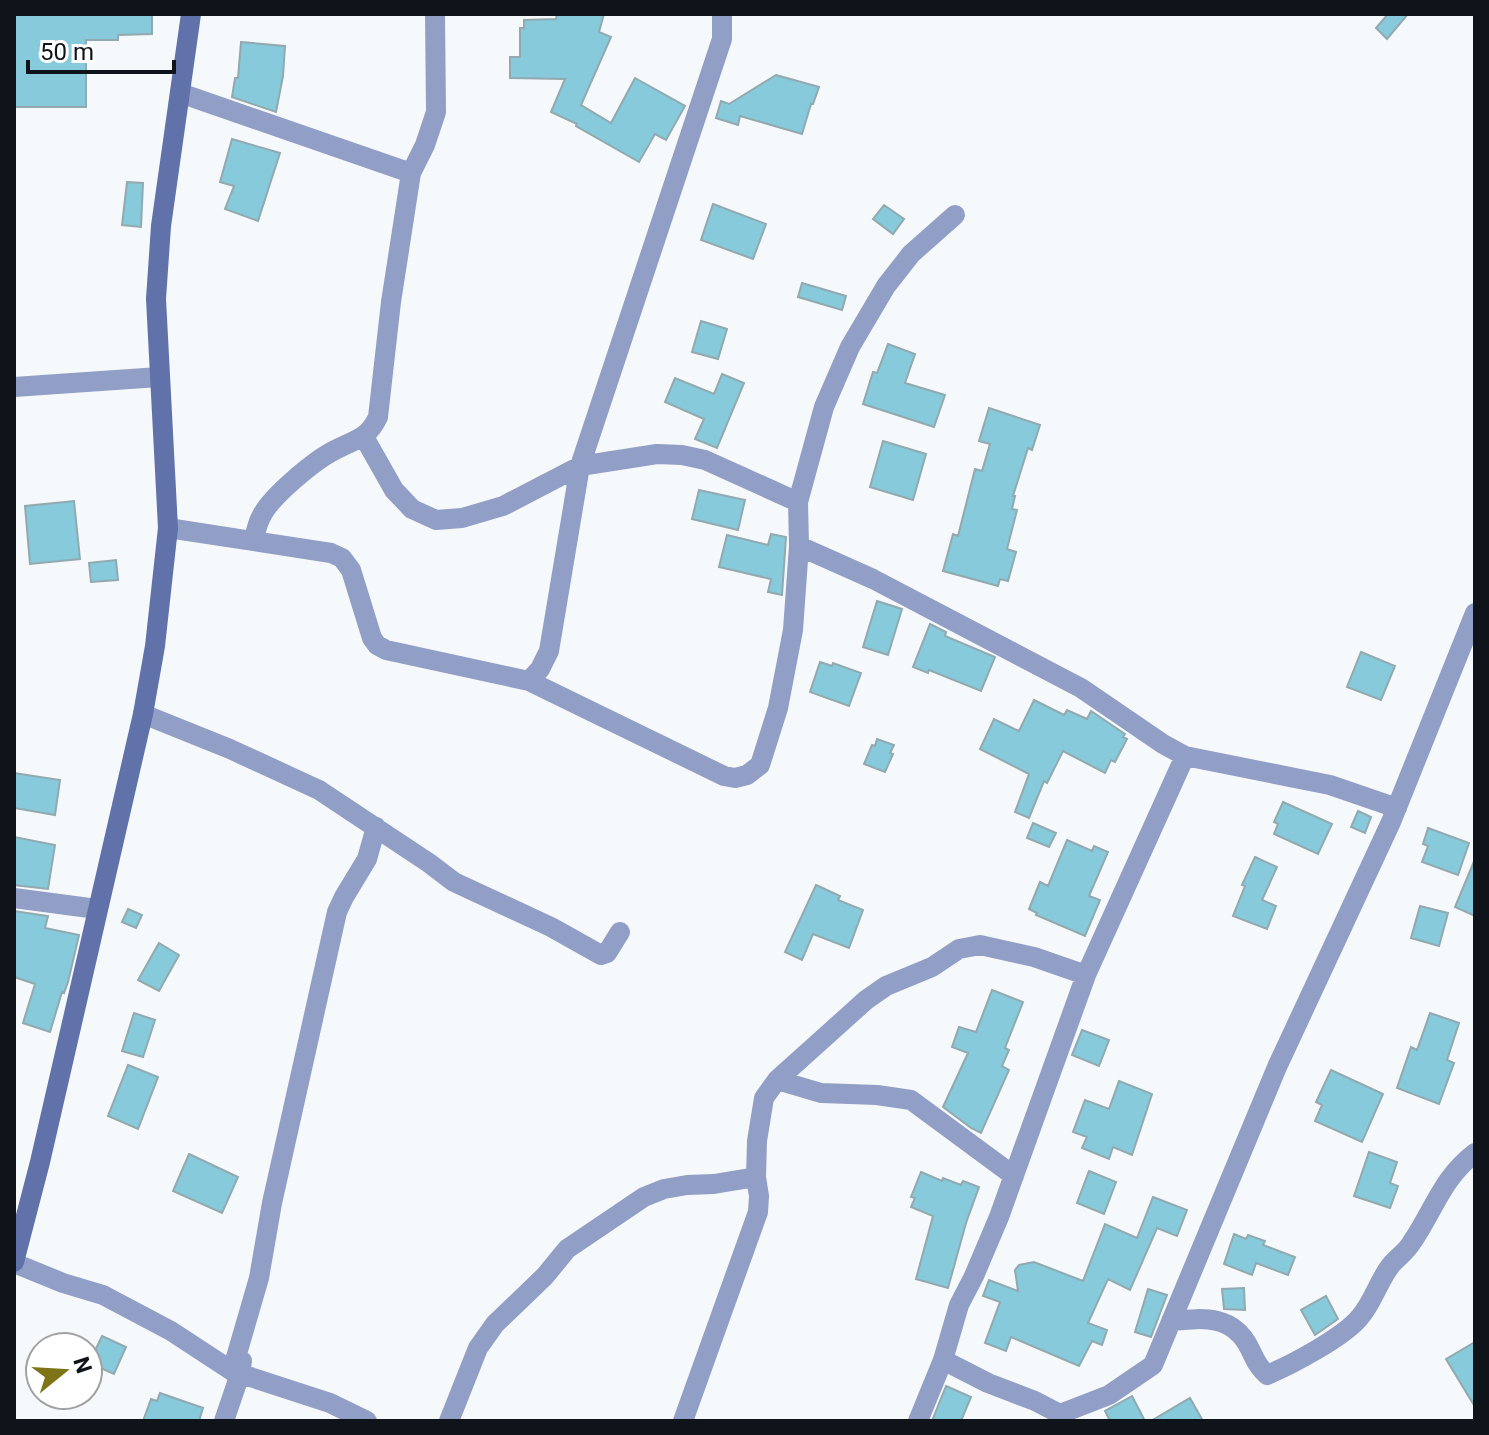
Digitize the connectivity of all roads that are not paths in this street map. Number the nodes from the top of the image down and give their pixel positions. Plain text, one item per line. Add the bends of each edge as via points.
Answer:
1 (191, 14) edge
2 (435, 14) edge
3 (722, 14) edge
4 (180, 93) junction
5 (411, 173) junction
6 (955, 215) dead end
7 (159, 377) junction
8 (14, 387) edge
9 (364, 437) junction
10 (580, 466) junction
11 (798, 502) junction
12 (168, 528) junction
13 (253, 541) junction
14 (799, 546) junction
15 (1475, 613) edge
16 (529, 681) junction
17 (143, 714) junction
18 (1185, 756) junction
19 (1397, 808) junction
20 (376, 827) junction
21 (14, 898) edge
22 (97, 909) junction
23 (620, 932) dead end
24 (1086, 975) junction
25 (777, 1080) junction
26 (1475, 1153) edge
27 (1014, 1176) junction
28 (756, 1177) junction
29 (14, 1262) edge
30 (1171, 1321) junction
31 (245, 1349) dead end
32 (943, 1360) junction
33 (236, 1372) junction
34 (1062, 1418) edge
35 (224, 1421) edge
36 (367, 1421) edge
37 (449, 1421) edge
38 (683, 1421) edge
39 (918, 1421) edge

1 - 4 street
2 - 5 street via 436,112
3 - 10 street via 722,39
4 - 5 street
4 - 7 street via 161,226 156,299
5 - 9 street via 378,417
6 - 11 street via 911,254 850,347 824,407
7 - 8 street
7 - 12 street
9 - 10 street via 394,490 412,509 436,520 503,506
9 - 13 street via 332,451 275,497 261,516
10 - 11 street via 682,455 705,460
10 - 16 street via 549,651
11 - 14 street
12 - 13 street
12 - 17 street
13 - 16 street via 342,558 351,570 372,638 386,650
14 - 16 street via 793,630 778,708 760,765 747,775 724,776
14 - 18 street via 1081,688
15 - 19 street
17 - 20 street via 319,790
17 - 22 street
18 - 19 street via 1330,785
18 - 24 street
19 - 30 street via 1277,1067
20 - 23 street via 454,882 601,955
20 - 33 street via 367,859 337,912
21 - 22 street
22 - 29 street
24 - 25 street via 1004,949 959,949 866,1000
24 - 27 street
25 - 27 street via 821,1093 911,1100
25 - 28 street via 764,1098
26 - 30 street via 1438,1195 1412,1244 1390,1266 1359,1319 1289,1366 1267,1375 1230,1325 1205,1318
27 - 32 street via 959,1305
28 - 37 street via 664,1189 567,1249 478,1348
28 - 38 street via 758,1212
29 - 33 street via 103,1295
30 - 34 street via 1153,1365
31 - 33 street
32 - 34 street
32 - 39 street
33 - 35 street
33 - 36 street

